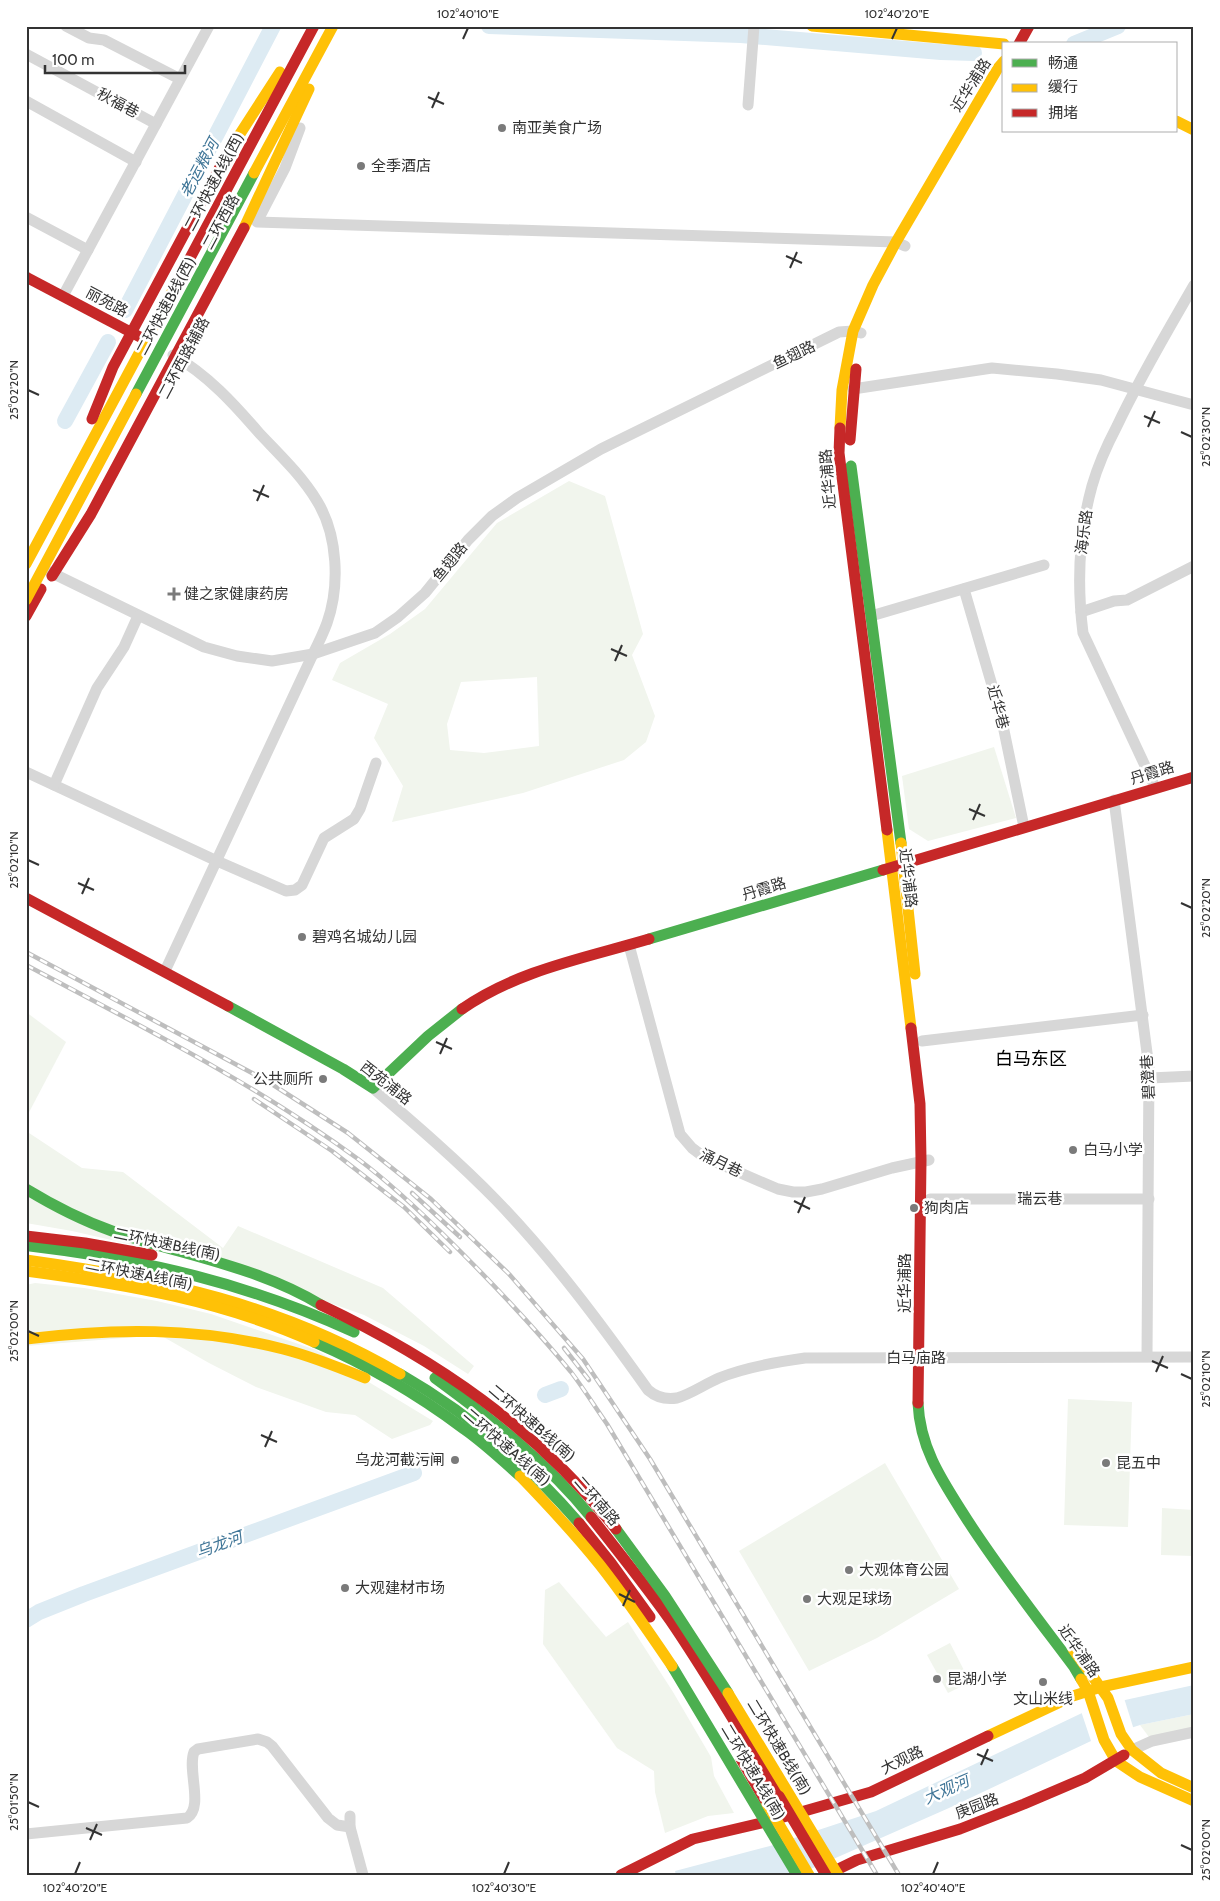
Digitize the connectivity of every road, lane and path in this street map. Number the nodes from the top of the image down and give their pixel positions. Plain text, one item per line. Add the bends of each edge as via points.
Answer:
1 (66, 26) edge
2 (209, 26) edge
3 (304, 26) edge
4 (314, 26) edge
5 (333, 26) edge
6 (343, 26) edge
7 (812, 26) edge
8 (1029, 26) edge
9 (754, 28) edge
10 (1020, 42) edge
11 (1002, 44) edge
12 (26, 54) edge
13 (1002, 63) edge
14 (283, 66) junction
15 (1002, 79) edge
16 (180, 80) junction
17 (313, 82) junction
18 (26, 101) edge
19 (748, 105) dead end
20 (1178, 122) edge
21 (156, 124) junction
22 (1194, 130) edge
23 (136, 162) junction
24 (26, 217) edge
25 (257, 222) junction
26 (900, 244) junction
27 (88, 250) junction
28 (26, 277) edge
29 (1194, 285) edge
30 (63, 296) junction
31 (857, 332) junction
32 (139, 336) junction
33 (175, 356) junction
34 (853, 389) junction
35 (1134, 389) junction
36 (1194, 405) edge
37 (29, 552) edge
38 (26, 564) edge
39 (1044, 565) dead end
40 (1194, 566) edge
41 (55, 574) junction
42 (964, 589) junction
43 (26, 600) edge
44 (1081, 612) junction
45 (26, 616) edge
46 (138, 616) junction
47 (871, 616) junction
48 (313, 654) junction
49 (376, 763) dead end
50 (26, 772) edge
51 (1194, 776) edge
52 (54, 785) junction
53 (1155, 788) junction
54 (1114, 800) junction
55 (1024, 827) junction
56 (217, 860) junction
57 (904, 863) junction
58 (892, 867) junction
59 (26, 898) edge
60 (629, 944) junction
61 (165, 971) junction
62 (1143, 1015) junction
63 (922, 1041) junction
64 (1194, 1076) edge
65 (1150, 1078) junction
66 (373, 1088) junction
67 (925, 1160) junction
68 (26, 1189) edge
69 (930, 1199) junction
70 (1149, 1199) junction
71 (26, 1236) edge
72 (26, 1246) edge
73 (26, 1260) edge
74 (82, 1267) junction
75 (26, 1270) edge
76 (322, 1305) junction
77 (26, 1339) edge
78 (1147, 1356) junction
79 (1194, 1357) edge
80 (924, 1358) junction
81 (648, 1390) joint
82 (520, 1476) junction
83 (1194, 1667) edge
84 (1101, 1687) junction
85 (1088, 1690) junction
86 (1194, 1732) edge
87 (1132, 1750) junction
88 (1116, 1761) junction
89 (1194, 1788) edge
90 (1194, 1801) edge
91 (26, 1834) edge
92 (363, 1875) edge
93 (621, 1875) edge
94 (797, 1875) edge
95 (809, 1875) edge
96 (826, 1875) edge
97 (838, 1875) edge

1 - 16 street via 89,38 104,40
2 - 16 street
3 - 14 main road, 二环西路
4 - 37 main road, 二环快速A线(西), bridge
5 - 43 main road, 二环快速B线(西), bridge
6 - 17 main road, 二环西路
7 - 11 main road
8 - 10 main road
9 - 19 street
12 - 21 street, 秋福巷
13 - 26 main road, 近华浦路
14 - 32 main road, 二环西路
14 - 37 main road, bridge via 227,154 113,367 65,485
15 - 26 main road, 近华浦路
16 - 21 street
17 - 25 street, 二环西路辅路 via 291,153
17 - 33 main road, 二环西路
17 - 45 main road, bridge via 244,228 91,514
18 - 23 street
20 - 22 main road
21 - 23 street
23 - 27 street
24 - 27 street
25 - 26 street
25 - 33 street, 二环西路辅路
26 - 31 main road, 近华浦路 via 873,285
27 - 30 street
28 - 30 main road, 丽苑路
29 - 35 street, 海乐路
30 - 32 main road, 丽苑路
31 - 34 main road, 近华浦路
31 - 48 street, 鱼翅路 via 839,332 601,449 517,498 492,516 425,593 398,617 375,633
31 - 58 main road, 近华浦路 via 842,390 839,453
32 - 33 main road, 丽苑路
32 - 37 main road, 二环西路
33 - 41 main road, 二环西路
33 - 41 street, 二环西路辅路 via 94,525
33 - 48 street via 224,394 318,502 332,540 335,585 327,622
34 - 35 street via 992,368 1101,380
34 - 47 main road, 近华浦路 via 849,453
35 - 36 street
35 - 44 street, 海乐路 via 1102,456 1084,518
37 - 38 main road, 二环快速A线(西), bridge
37 - 41 street, 鱼翅路
39 - 42 street
40 - 44 street via 1127,600
41 - 45 main road, 二环西路
41 - 46 street, 鱼翅路
42 - 47 street
42 - 55 street, 近华巷 via 1001,716
44 - 53 street, 海乐路 via 1083,634
46 - 48 street, 鱼翅路 via 204,647 237,656 272,661
46 - 52 street via 124,647 97,688
47 - 57 main road, 近华浦路
48 - 56 street
49 - 56 street via 354,819 324,838 302,885 295,890 286,891
50 - 52 street
51 - 53 main road, 丹霞路
52 - 56 street
53 - 54 main road, 丹霞路
54 - 55 main road, 丹霞路
54 - 62 street, 碧澄巷
55 - 57 main road, 丹霞路
56 - 61 street
57 - 58 main road, 丹霞路
57 - 63 main road, 近华浦路
58 - 60 main road, 丹霞路
58 - 67 main road, 近华浦路
59 - 61 main road, 西苑浦路
60 - 66 main road, 丹霞路 via 538,970 486,993 433,1032
60 - 67 street, 涌月巷 via 680,1134 704,1157 778,1189 806,1192
61 - 66 main road, 西苑浦路 via 343,1068
62 - 63 street
62 - 65 street, 碧澄巷
63 - 67 main road, 近华浦路 via 928,1102
64 - 65 street
65 - 70 street, 碧澄巷
66 - 81 street, 西苑浦路 via 496,1200 554,1265
67 - 69 main road, 近华浦路
67 - 80 main road, 近华浦路
68 - 76 main road via 90,1223 233,1267 296,1291
69 - 70 street, 瑞云巷
69 - 80 main road, 近华浦路
70 - 78 street, 碧澄巷
71 - 76 main road, 二环快速B线(南) via 112,1248 197,1265 272,1286
72 - 96 main road, 二环南路, bridge via 170,1269 244,1288 293,1305 341,1325 392,1352 479,1409 550,1471 616,1545 685,1644
73 - 74 main road
74 - 75 main road
74 - 95 main road, 二环南路, bridge via 191,1288 288,1318 335,1338 386,1364 436,1396 508,1450 573,1516 645,1610
75 - 82 main road, 二环快速A线(南) via 181,1297 245,1314 308,1337 419,1396 472,1434
76 - 97 main road, 二环快速B线(南), bridge via 398,1343 462,1384 516,1426 581,1488 629,1546 681,1620 748,1724
77 - 82 main road via 154,1330 223,1336 288,1350 347,1371 402,1396 464,1434
78 - 79 street, 白马庙路
78 - 80 street, 白马庙路
80 - 81 street, 白马庙路 via 805,1358 736,1372 677,1398 656,1396
80 - 84 main road, 近华浦路 via 928,1423 938,1456 1000,1553
80 - 85 main road, 近华浦路 via 919,1423 931,1460 993,1560 1073,1665
82 - 94 main road, 二环快速A线(南), bridge via 576,1535 629,1605 704,1720
83 - 84 main road, 大观路
84 - 85 main road, 大观路
84 - 87 main road, 近华浦路 via 1121,1734
85 - 88 main road, 近华浦路 via 1104,1740
85 - 93 main road, 大观路 via 871,1792 693,1839
86 - 87 street via 1152,1741
87 - 88 main road, 庚园路
87 - 89 main road, 近华浦路 via 1161,1772
88 - 90 main road
88 - 96 main road, 庚园路 via 1024,1804 960,1829 857,1860
91 - 92 street via 187,1818 192,1815 195,1805 194,1752 258,1739 272,1746 328,1818 337,1825 350,1822

